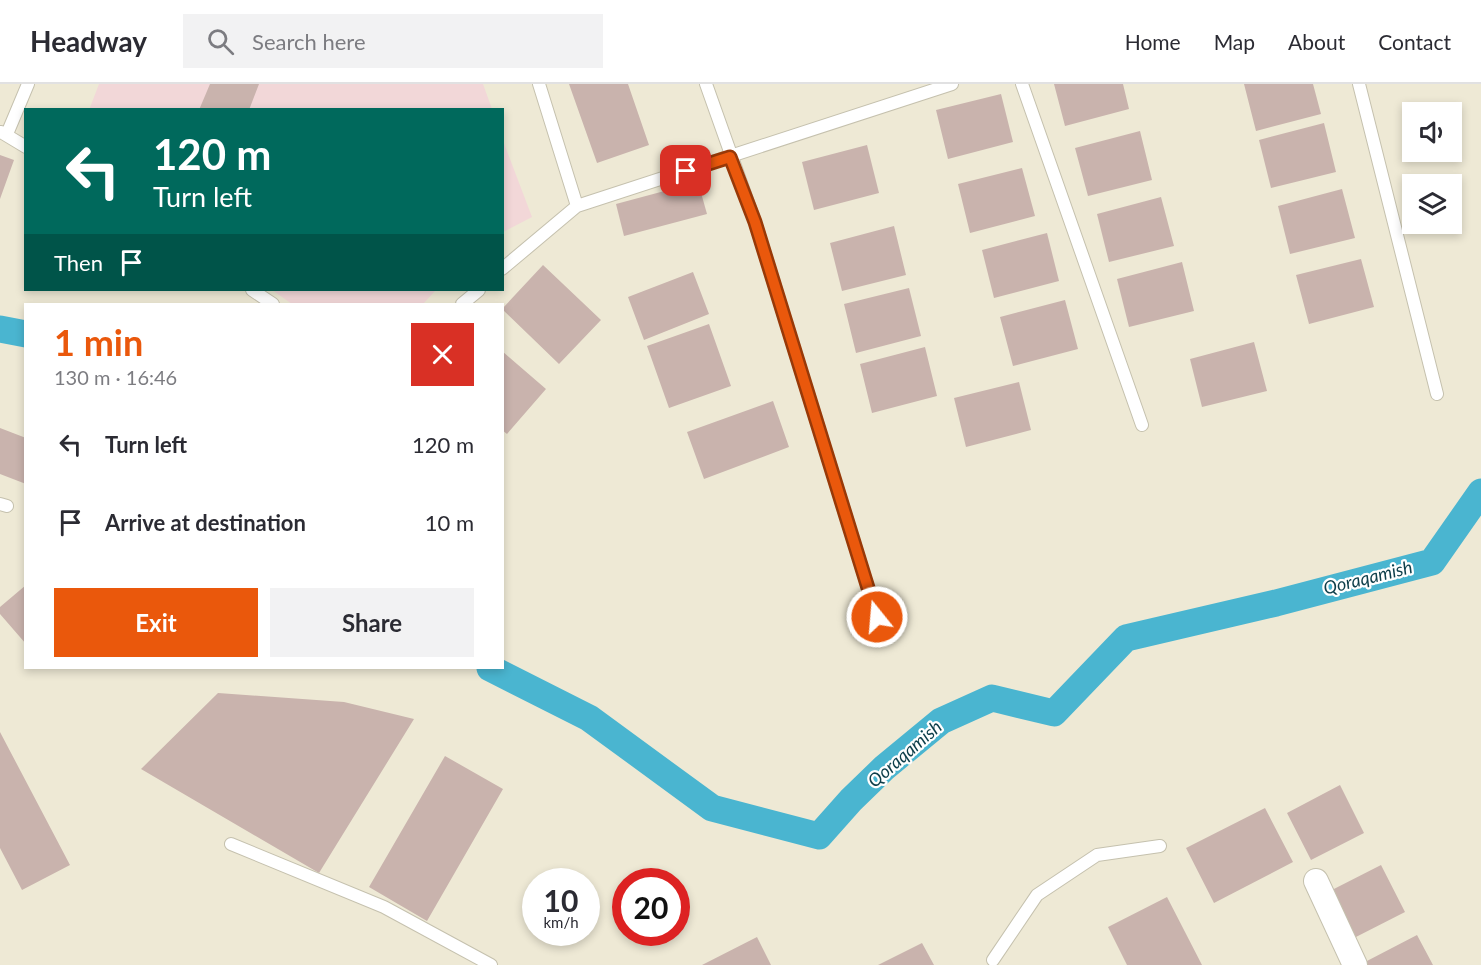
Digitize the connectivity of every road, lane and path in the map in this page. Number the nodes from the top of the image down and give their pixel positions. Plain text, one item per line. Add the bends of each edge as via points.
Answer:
1 (28, 84) edge
2 (539, 84) edge
3 (706, 84) edge
4 (952, 84) edge
5 (1022, 84) edge
6 (1359, 84) edge
7 (4, 133) edge
8 (24, 146) edge
9 (730, 157) junction
10 (577, 206) junction
11 (504, 267) edge
12 (254, 291) edge
13 (478, 291) edge
14 (272, 303) edge
15 (463, 303) edge
16 (1437, 394) dead end
17 (1142, 425) dead end
18 (877, 617) dead end
19 (231, 844) dead end
20 (1160, 846) dead end
21 (1316, 881) dead end
22 (993, 960) dead end
23 (491, 965) edge
24 (1355, 965) edge

1 - 7 lane
2 - 10 lane
3 - 9 lane
4 - 9 lane
5 - 17 lane
6 - 16 lane
7 - 8 lane
9 - 10 lane
9 - 18 lane via 755,222
10 - 11 lane
12 - 14 lane
13 - 15 lane
19 - 23 lane via 384,907
20 - 22 lane via 1097,855 1047,888 1037,895
21 - 24 street

